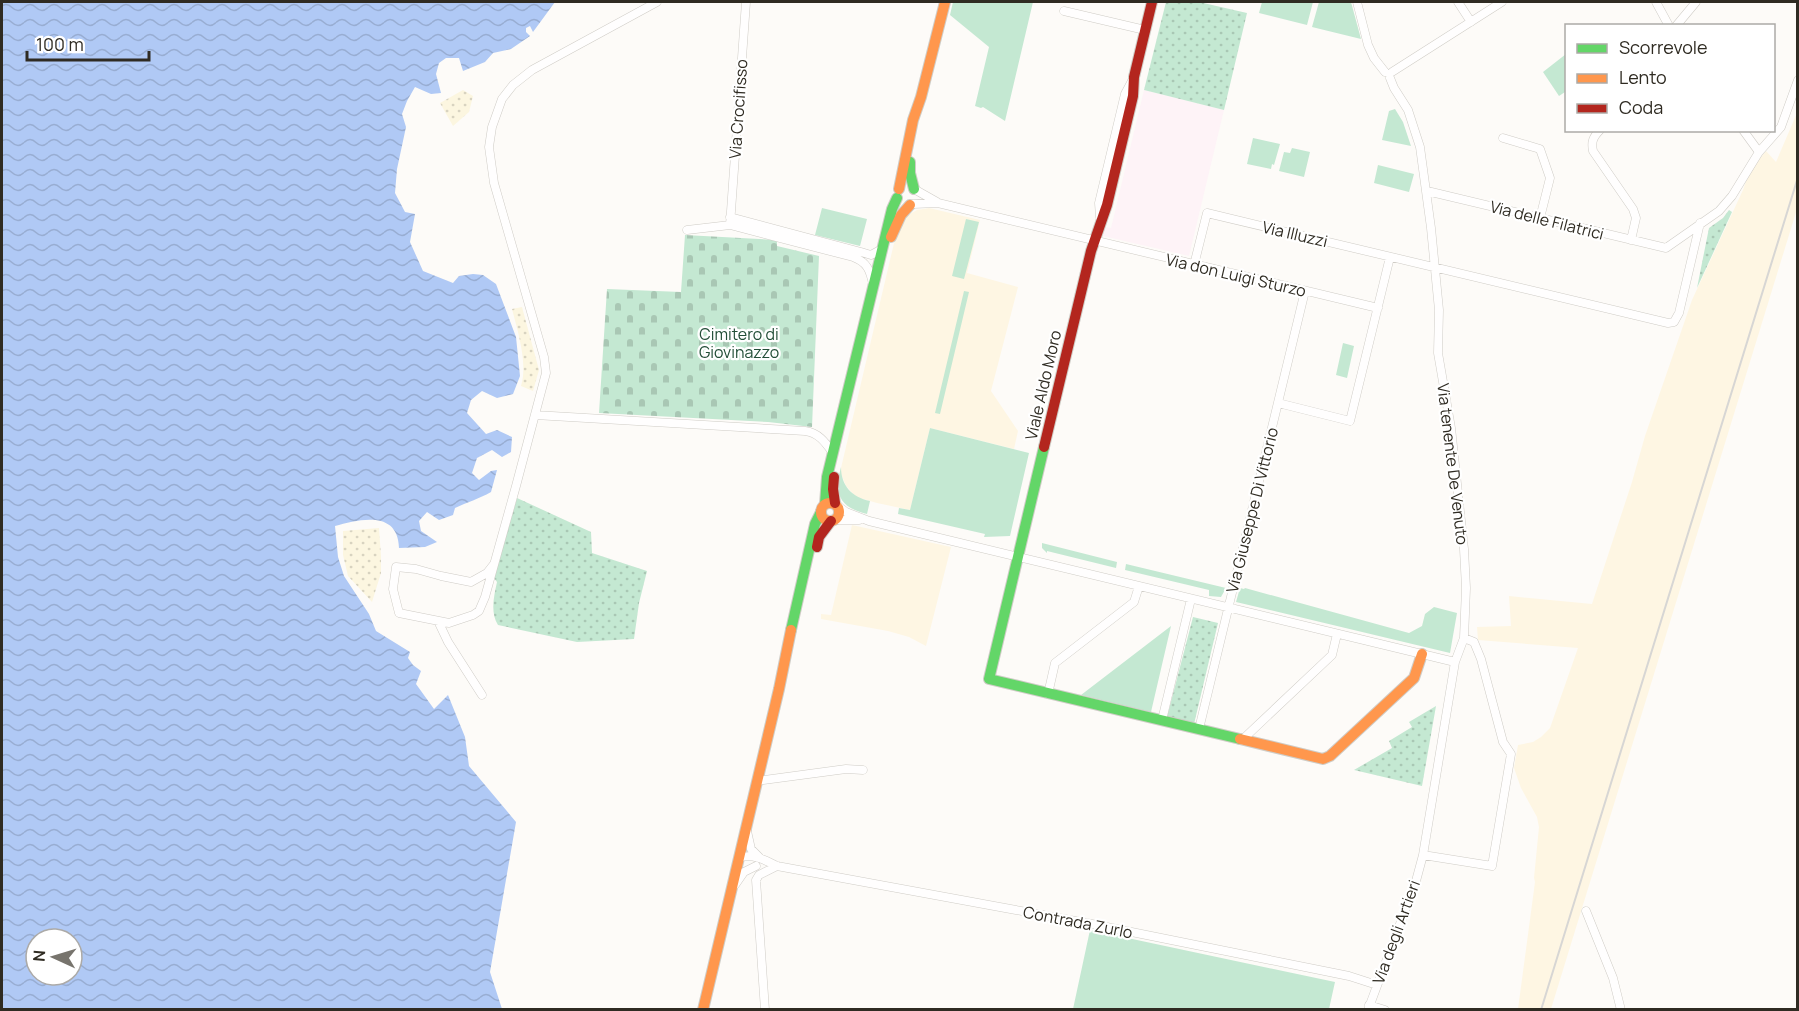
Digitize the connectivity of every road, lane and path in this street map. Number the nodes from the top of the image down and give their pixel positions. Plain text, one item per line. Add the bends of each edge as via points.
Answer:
1 (657, 2) edge
2 (746, 2) edge
3 (945, 2) edge
4 (1152, 2) edge
5 (1357, 2) edge
6 (1458, 2) edge
7 (1502, 2) edge
8 (1656, 2) edge
9 (1696, 2) edge
10 (1064, 11) dead end
11 (1471, 22) junction
12 (1668, 24) edge
13 (1678, 24) edge
14 (1145, 30) junction
15 (1389, 74) junction
16 (1797, 80) edge
17 (921, 96) junction
18 (1598, 132) edge
19 (1744, 132) edge
20 (1503, 138) dead end
21 (1759, 152) junction
22 (914, 189) junction
23 (1427, 191) junction
24 (898, 193) junction
25 (938, 203) junction
26 (912, 205) junction
27 (1540, 218) junction
28 (730, 221) junction
29 (1700, 223) junction
30 (687, 230) dead end
31 (1094, 240) junction
32 (1631, 240) junction
33 (882, 249) junction
34 (1390, 257) junction
35 (1194, 265) junction
36 (1434, 267) junction
37 (873, 285) junction
38 (1305, 291) junction
39 (1378, 308) junction
40 (1278, 404) junction
41 (535, 415) junction
42 (833, 453) junction
43 (830, 506) junction
44 (833, 520) junction
45 (869, 521) junction
46 (1018, 557) junction
47 (494, 564) junction
48 (1139, 586) junction
49 (1191, 599) junction
50 (1228, 608) junction
51 (438, 621) junction
52 (1337, 634) junction
53 (1464, 638) junction
54 (1422, 654) junction
55 (1455, 662) junction
56 (779, 689) junction
57 (1048, 694) junction
58 (482, 695) dead end
59 (1161, 720) junction
60 (1199, 729) junction
61 (1242, 740) junction
62 (863, 770) dead end
63 (757, 781) junction
64 (747, 825) junction
65 (1423, 855) junction
66 (738, 858) junction
67 (760, 858) junction
68 (756, 866) junction
69 (777, 866) junction
70 (729, 900) junction
71 (1586, 911) dead end
72 (1377, 985) junction
73 (1369, 1007) edge
74 (703, 1010) edge
75 (765, 1010) edge
76 (1384, 1010) edge
77 (1621, 1010) edge

1 - 41 street via 532,70 502,99 492,127 489,147 494,183 546,366
2 - 28 street, Via Crocifisso
3 - 17 main road
4 - 14 main road, Viale Aldo Moro
5 - 15 street, Via tenente De Venuto via 1368,45
6 - 11 street
7 - 11 street
8 - 12 street
9 - 13 street
10 - 14 street
11 - 15 street
14 - 31 main road, Viale Aldo Moro via 1107,205
15 - 23 street, Via tenente De Venuto via 1415,128
16 - 21 street via 1781,127
17 - 22 main road via 909,163
17 - 24 main road
18 - 32 street via 1591,143 1596,159 1636,218
19 - 21 street
20 - 27 street via 1540,149 1550,178
21 - 29 street via 1719,211
22 - 24 main road via 905,186
22 - 25 street
22 - 26 main road via 917,198
23 - 27 street, Via delle Filatrici
23 - 36 street, Via tenente De Venuto
24 - 26 main road via 900,204
24 - 33 main road
25 - 26 street
25 - 31 street, Via don Luigi Sturzo
26 - 43 main road via 901,215 889,246
27 - 32 street, Via delle Filatrici
28 - 30 street
28 - 33 street via 871,255
28 - 37 street via 860,260 869,269
29 - 32 street, Via delle Filatrici via 1666,248
29 - 36 street, Via Illuzzi via 1674,322
31 - 35 street, Via don Luigi Sturzo
31 - 46 main road, Viale Aldo Moro
33 - 37 main road
34 - 35 street, Via Illuzzi via 1207,213
34 - 36 street, Via Illuzzi
34 - 39 street
35 - 38 street, Via don Luigi Sturzo
36 - 53 street, Via tenente De Venuto via 1438,353 1451,428 1464,549
37 - 42 main road
38 - 39 street, Via don Luigi Sturzo
38 - 40 street, Via Giuseppe Di Vittorio
39 - 40 street via 1350,421
40 - 50 street, Via Giuseppe Di Vittorio
41 - 42 street via 805,431 820,437
41 - 47 street
42 - 43 main road via 826,483
43 - 44 main road via 839,515
43 - 44 main road via 826,519
43 - 45 street
43 - 56 main road via 815,524
44 - 45 street
44 - 56 main road via 819,537
45 - 46 street
46 - 48 street
46 - 57 main road, Viale Aldo Moro via 989,679
47 - 51 street via 479,611 449,623
47 - 51 street via 471,582 396,567 393,589 399,613
48 - 49 street
48 - 57 street via 1134,602 1055,663
49 - 50 street
49 - 59 street
50 - 52 street
50 - 60 street, Via Giuseppe Di Vittorio
51 - 58 street
52 - 54 street
52 - 61 street via 1332,655
53 - 55 street, Via tenente De Venuto
53 - 65 street via 1474,642 1478,650 1503,742 1511,754 1491,866
54 - 55 street
54 - 61 main road via 1414,678 1327,759
55 - 65 street, Via tenente De Venuto
56 - 63 main road
57 - 59 main road
59 - 60 main road
60 - 61 main road
62 - 63 street
63 - 64 main road
64 - 66 main road
64 - 67 street via 748,843
65 - 72 street, Via degli Artieri
66 - 67 street
66 - 68 street
66 - 70 main road
67 - 69 street
68 - 69 street
68 - 70 street via 742,874
69 - 72 street, Contrada Zurlo via 1092,924
69 - 75 street via 756,880
70 - 74 main road
71 - 77 street via 1613,978
72 - 73 street, Via degli Artieri
73 - 76 street

